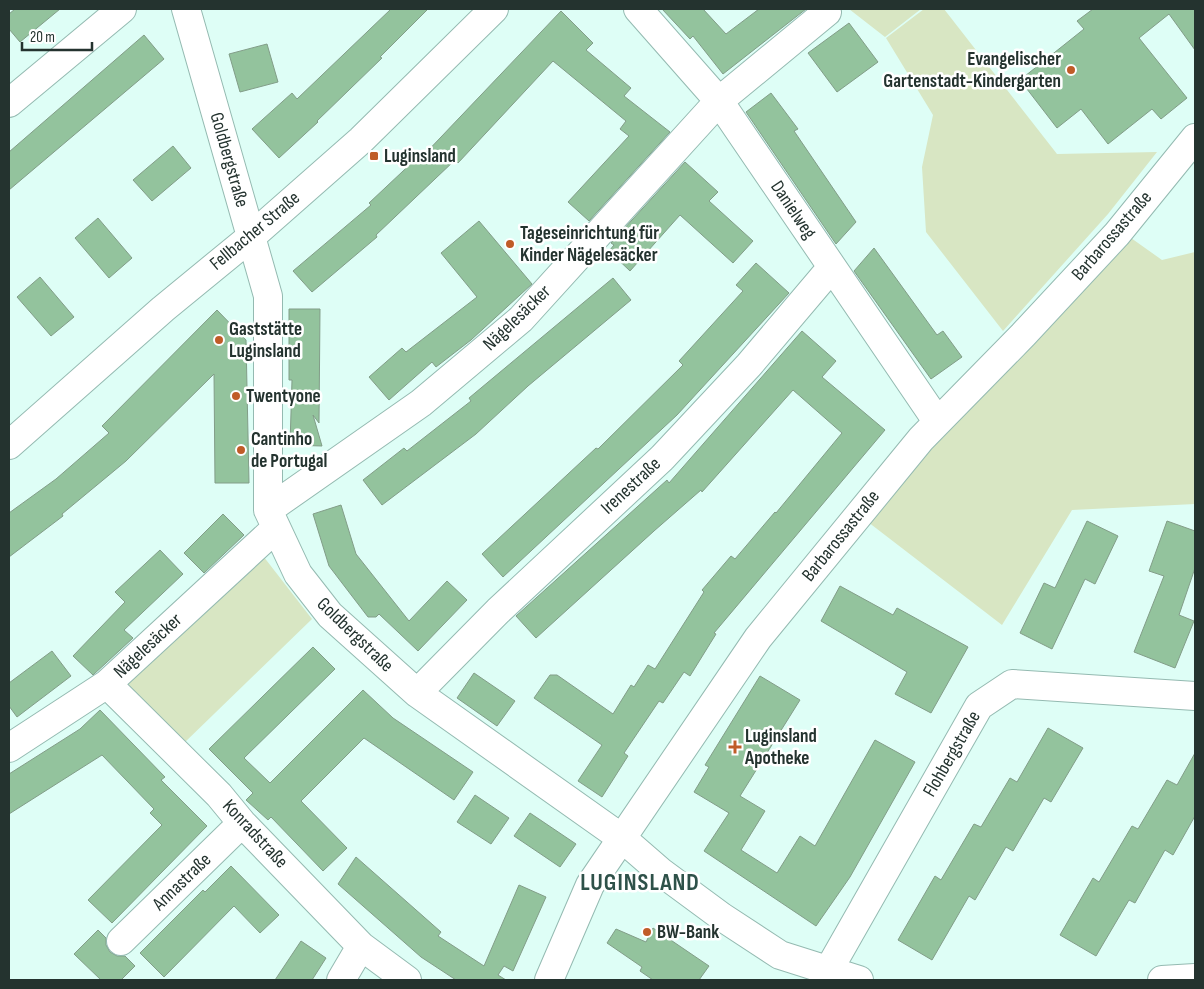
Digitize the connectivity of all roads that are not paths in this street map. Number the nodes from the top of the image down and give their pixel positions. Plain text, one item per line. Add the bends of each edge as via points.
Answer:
1 (122, 9) edge
2 (186, 9) edge
3 (494, 9) edge
4 (638, 9) edge
5 (827, 12) dead end
6 (719, 101) junction
7 (9, 103) edge
8 (1195, 138) edge
9 (252, 236) junction
10 (832, 267) junction
11 (938, 421) junction
12 (9, 445) edge
13 (272, 520) junction
14 (107, 684) junction
15 (417, 693) junction
16 (1195, 696) edge
17 (9, 748) edge
18 (242, 822) junction
19 (623, 838) junction
20 (121, 941) dead end
21 (362, 946) junction
22 (828, 971) junction
23 (1195, 978) edge
24 (341, 980) edge
25 (407, 980) edge
26 (549, 980) edge
27 (859, 980) edge
28 (1162, 980) edge

1 - 7 street
2 - 9 street, Goldbergstraße
3 - 9 street, Fellbacher Straße via 361,140
4 - 6 street, Danielweg
5 - 6 street, Nägelesäcker
6 - 10 street, Danielweg
6 - 13 street, Nägelesäcker via 521,318 421,403
8 - 11 street, Barbarossastraße via 1117,234
9 - 12 street, Fellbacher Straße via 163,308
9 - 13 street, Goldbergstraße via 268,296
10 - 11 street, Danielweg
10 - 15 street, Irenestraße via 749,365 662,458 498,611
11 - 19 street, Barbarossastraße via 758,638
13 - 14 street, Nägelesäcker
13 - 15 street, Goldbergstraße via 298,574 330,615
14 - 17 street, Nägelesäcker
14 - 18 street, Konradstraße via 179,754
15 - 19 street, Goldbergstraße
16 - 22 street, Flohbergstraße via 1012,684 979,706
18 - 20 street, Annastraße
18 - 21 street, Konradstraße
19 - 22 street, Goldbergstraße via 661,872 769,948 780,955
19 - 26 street, Barbarossastraße via 590,885
21 - 24 street
21 - 25 street, Konradstraße
22 - 27 street, Goldbergstraße
23 - 28 street

